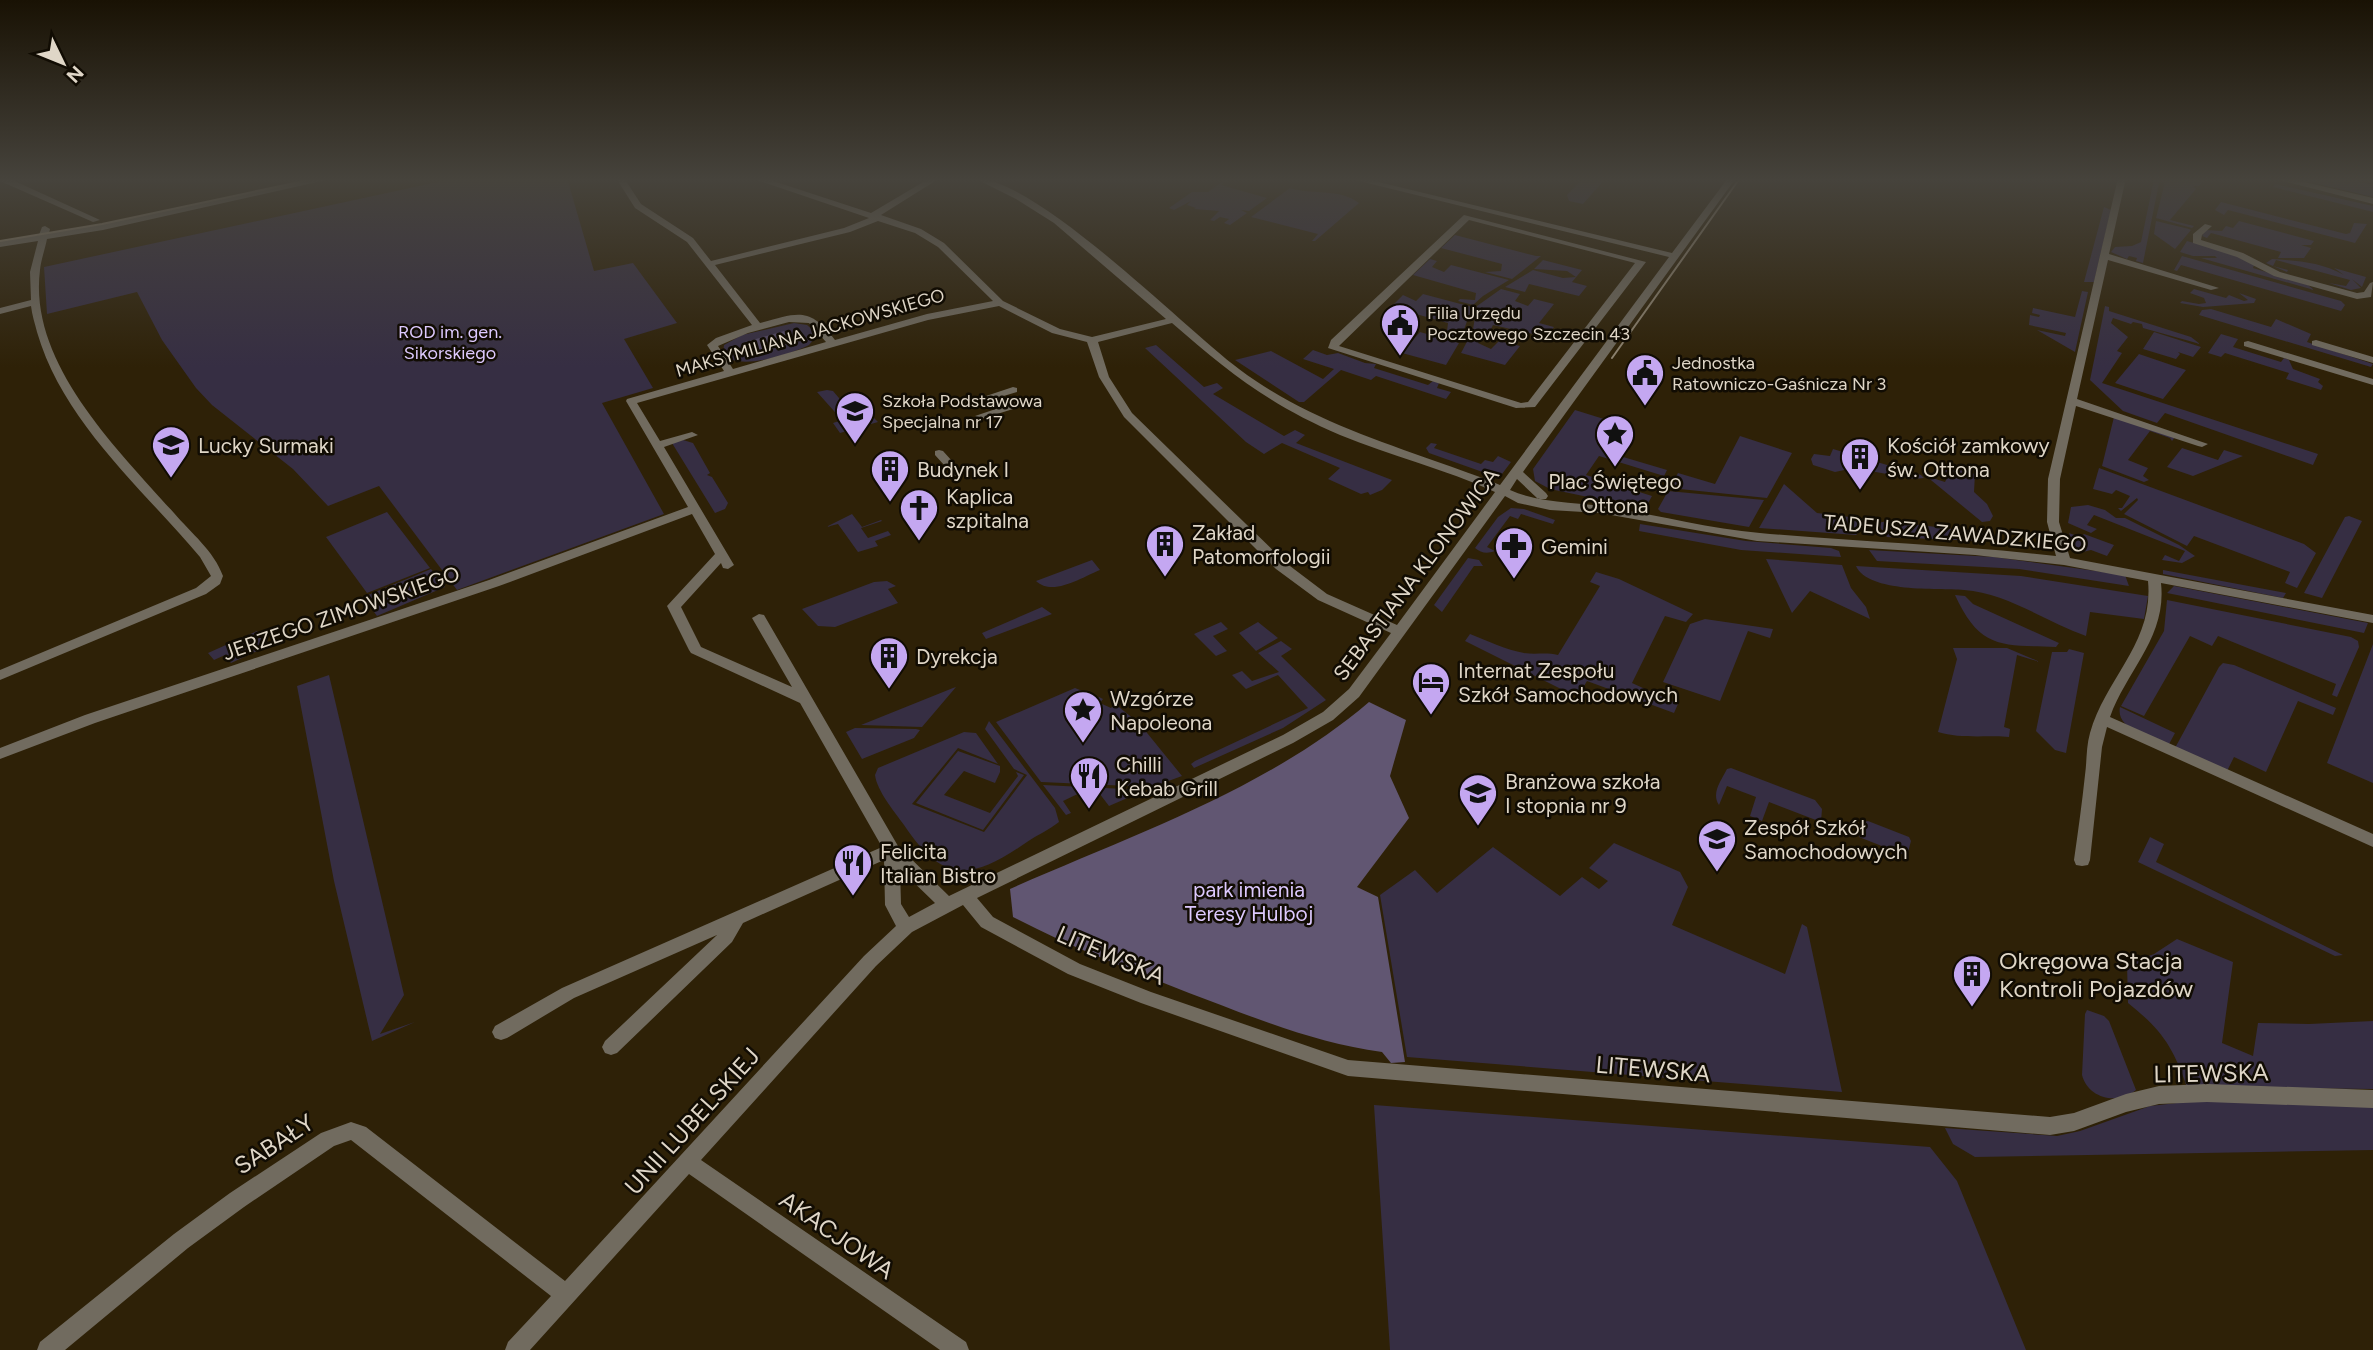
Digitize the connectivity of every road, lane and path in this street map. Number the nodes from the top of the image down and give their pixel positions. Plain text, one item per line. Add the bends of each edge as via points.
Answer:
1 (41, 241) edge
2 (689, 241) edge
3 (802, 241) edge
4 (935, 241) edge
5 (1080, 241) edge
6 (1442, 241) edge
7 (1560, 241) edge
8 (1612, 241) edge
9 (1686, 241) edge
10 (2108, 241) edge
11 (2196, 241) edge
12 (1675, 256) junction
13 (2105, 256) junction
14 (709, 264) junction
15 (2214, 288) dead end
16 (2370, 290) edge
17 (33, 303) junction
18 (1000, 303) junction
19 (0, 311) edge
20 (1173, 320) junction
21 (759, 328) junction
22 (1584, 339) junction
23 (1092, 340) junction
24 (2316, 342) dead end
25 (832, 343) junction
26 (2248, 344) dead end
27 (1610, 345) junction
28 (2373, 360) edge
29 (730, 373) junction
30 (2373, 382) edge
31 (1013, 390) dead end
32 (2073, 401) junction
33 (1025, 402) dead end
34 (970, 403) dead end
35 (981, 416) dead end
36 (692, 435) dead end
37 (2202, 444) dead end
38 (657, 445) junction
39 (939, 453) dead end
40 (1517, 473) junction
41 (958, 474) dead end
42 (1504, 491) junction
43 (1542, 496) junction
44 (1573, 506) junction
45 (695, 509) junction
46 (2064, 561) junction
47 (2154, 577) junction
48 (759, 618) dead end
49 (2373, 619) edge
50 (1401, 632) junction
51 (0, 675) edge
52 (805, 699) junction
53 (2102, 719) junction
54 (0, 754) edge
55 (2373, 841) edge
56 (892, 850) junction
57 (2082, 860) dead end
58 (965, 896) junction
59 (947, 905) junction
60 (735, 920) junction
61 (906, 927) junction
62 (501, 1032) dead end
63 (611, 1047) dead end
64 (2373, 1098) edge
65 (687, 1163) junction
66 (566, 1295) junction
67 (48, 1350) edge
68 (516, 1350) edge
69 (958, 1350) edge

1 - 17 street via 32,270
2 - 14 street
3 - 14 street
4 - 18 street
5 - 20 street
6 - 22 street via 1333,348 1526,406 1535,403
7 - 22 street via 1641,262
8 - 12 street
9 - 12 street, SEBASTIANA KLONOWICA
10 - 13 street
11 - 16 street via 2240,255 2277,274 2357,296
12 - 27 street, SEBASTIANA KLONOWICA
13 - 15 street
13 - 32 street
14 - 21 street
17 - 19 street
17 - 51 street via 41,349 65,391 214,569 215,581 201,591
18 - 23 street via 1046,328
18 - 25 street, MAKSYMILIANA JACKOWSKIEGO
20 - 23 street
20 - 42 street via 1242,377 1294,409 1356,437
21 - 25 street via 805,318 814,321
21 - 29 street via 712,345
22 - 27 street
23 - 50 street via 1108,385 1128,415 1281,566 1332,602
24 - 28 street
25 - 29 street, MAKSYMILIANA JACKOWSKIEGO
26 - 30 street
27 - 40 street, SEBASTIANA KLONOWICA
29 - 38 street, MAKSYMILIANA JACKOWSKIEGO via 631,401
31 - 34 street
32 - 37 street
32 - 46 street via 2051,504
33 - 35 street
36 - 38 street
38 - 45 street
39 - 41 street
40 - 42 street, SEBASTIANA KLONOWICA
40 - 43 street
42 - 43 street, TADEUSZA ZAWADZKIEGO
42 - 44 street, TADEUSZA ZAWADZKIEGO via 1539,504
42 - 50 street, SEBASTIANA KLONOWICA
43 - 44 street, TADEUSZA ZAWADZKIEGO
44 - 46 street, TADEUSZA ZAWADZKIEGO via 1757,537
45 - 52 street via 724,560 674,607 696,650
45 - 54 street, JERZEGO ZIMOWSKIEGO via 421,609 66,727
46 - 47 street, TADEUSZA ZAWADZKIEGO
47 - 49 street, TADEUSZA ZAWADZKIEGO
47 - 53 street via 2158,594 2153,622
48 - 52 street
50 - 58 street, SEBASTIANA KLONOWICA via 1354,694 1307,729
52 - 56 street
53 - 55 street
53 - 57 street
56 - 59 street
56 - 60 street
56 - 61 street via 893,905
58 - 59 street, SEBASTIANA KLONOWICA
58 - 64 street, LITEWSKA via 987,922 1074,969 1348,1068 2050,1126 2159,1095
59 - 61 street, UNII LUBELSKIEJ
60 - 62 street via 568,993
60 - 63 street via 726,937
61 - 65 street, UNII LUBELSKIEJ
65 - 66 street, UNII LUBELSKIEJ
65 - 69 street, AKACJOWA
66 - 67 street, SABAŁY via 351,1130 328,1139 237,1200
66 - 68 street, UNII LUBELSKIEJ

